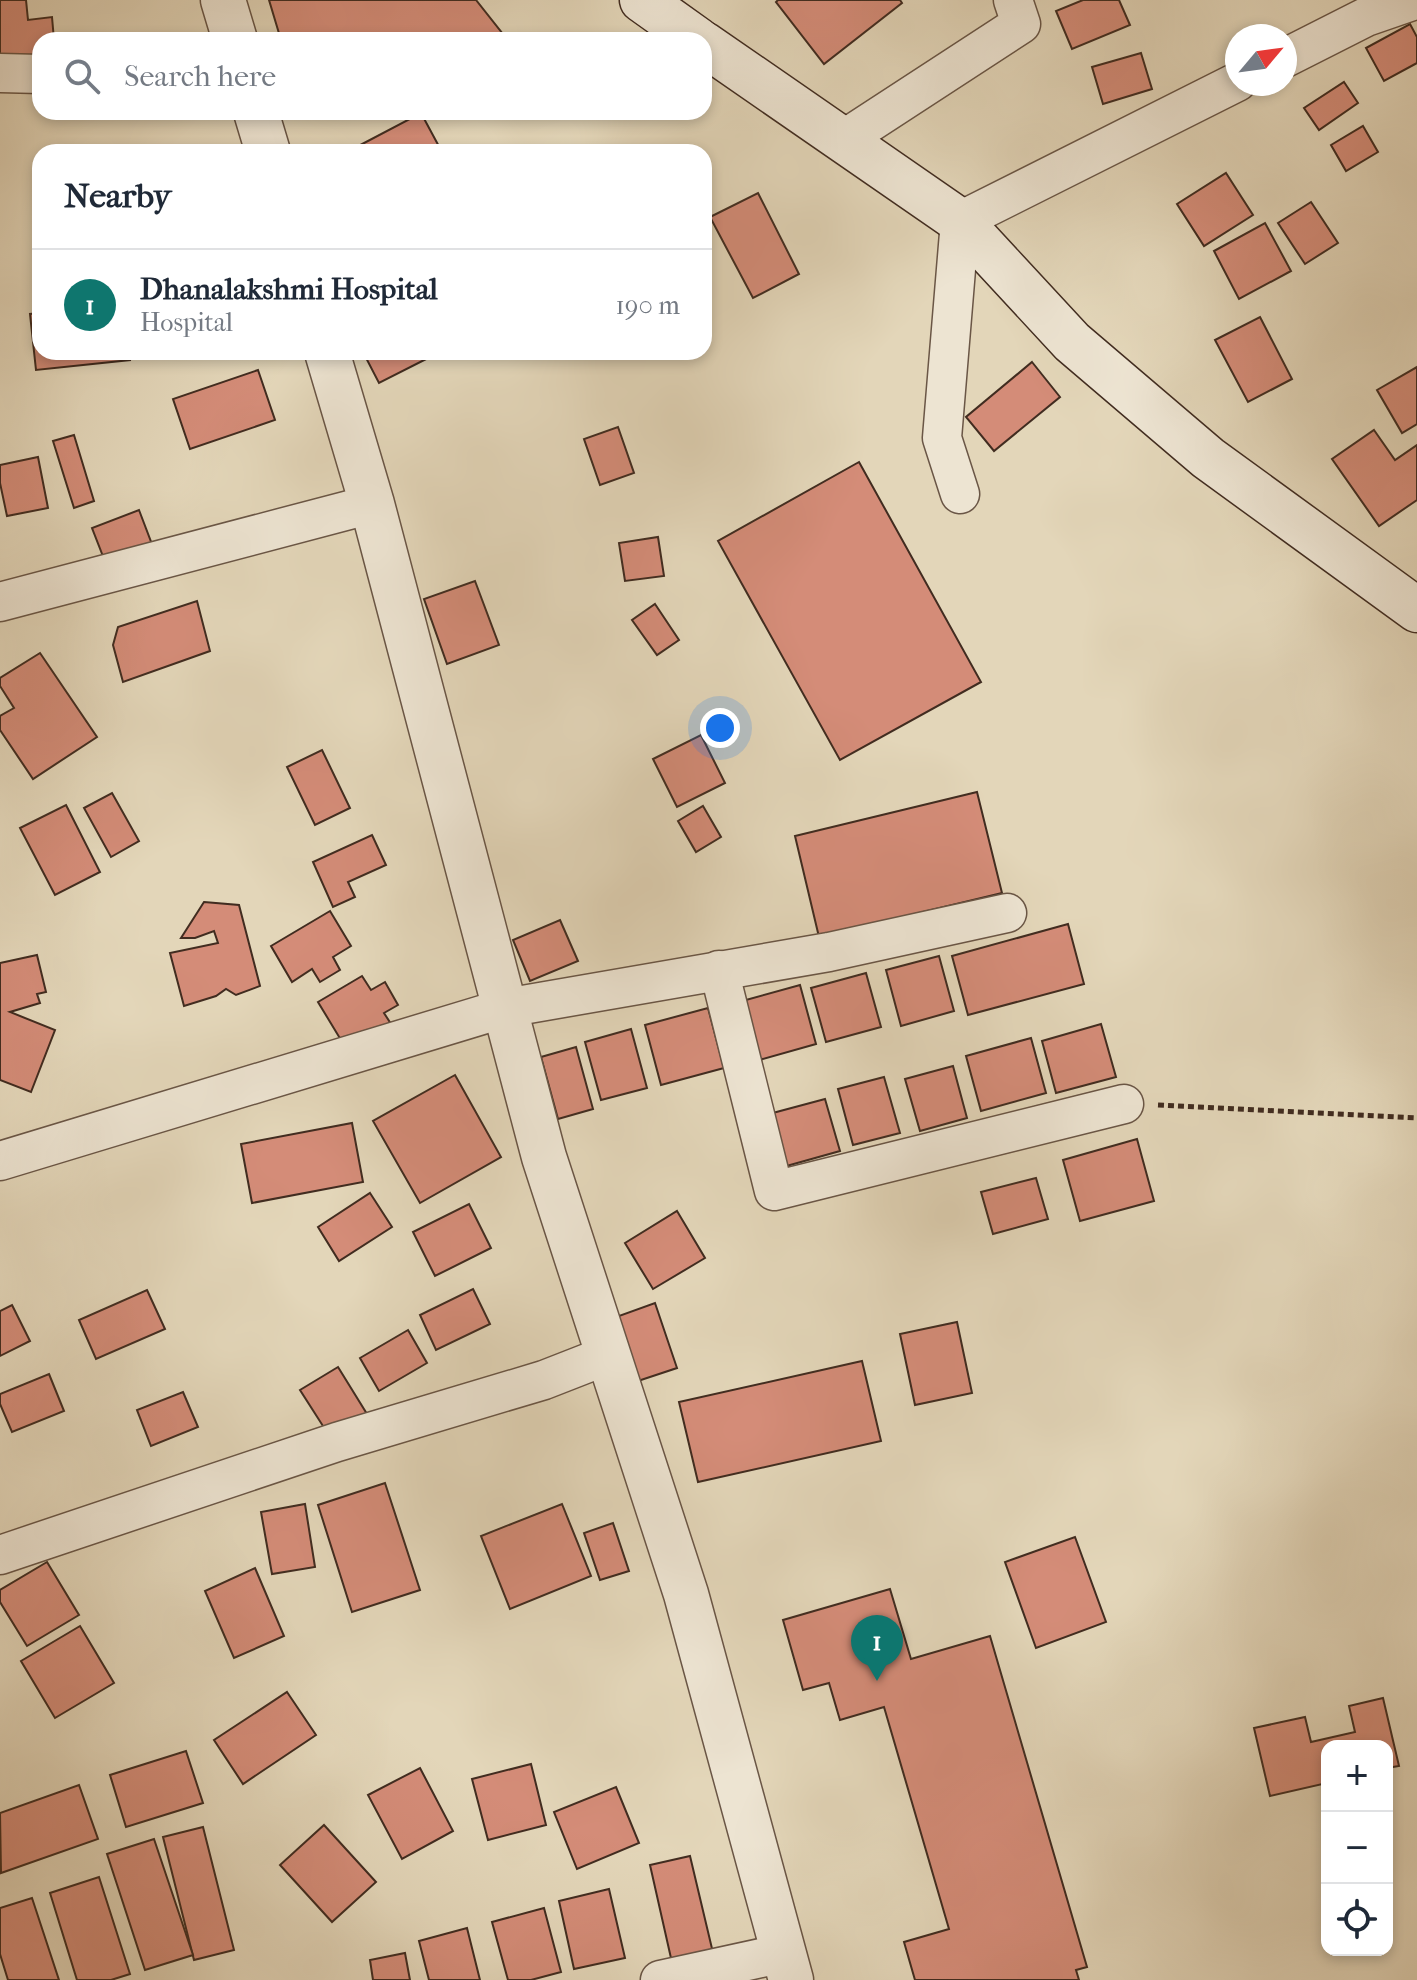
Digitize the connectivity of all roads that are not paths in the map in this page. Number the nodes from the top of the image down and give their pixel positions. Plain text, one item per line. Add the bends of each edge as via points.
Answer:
1 (223, 0) edge
2 (642, 0) edge
3 (1013, 0) edge
4 (1415, 0) edge
5 (233, 32) edge
6 (687, 32) edge
7 (712, 50) edge
8 (1297, 52) edge
9 (0, 73) edge
10 (32, 74) edge
11 (1225, 88) edge
12 (258, 120) edge
13 (843, 140) junction
14 (266, 144) edge
15 (960, 221) junction
16 (329, 360) edge
17 (960, 494) dead end
18 (372, 504) junction
19 (0, 602) edge
20 (1417, 610) edge
21 (1007, 913) dead end
22 (719, 970) junction
23 (505, 1008) junction
24 (1124, 1104) road end
25 (0, 1161) edge
26 (608, 1355) junction
27 (0, 1555) edge
28 (788, 1966) edge
29 (660, 1980) edge

1 - 5 street
2 - 6 street
3 - 13 street via 1021,24
4 - 8 street via 1366,17
7 - 13 street
9 - 10 street
11 - 15 street
12 - 14 street
13 - 15 street
15 - 17 street via 942,438
15 - 20 street via 1072,342 1208,458
16 - 18 street
18 - 19 street
18 - 23 street
21 - 22 street
22 - 23 street
22 - 24 street via 774,1191
23 - 25 street
23 - 26 street via 544,1157
26 - 27 street
26 - 28 street via 686,1594
28 - 29 street

